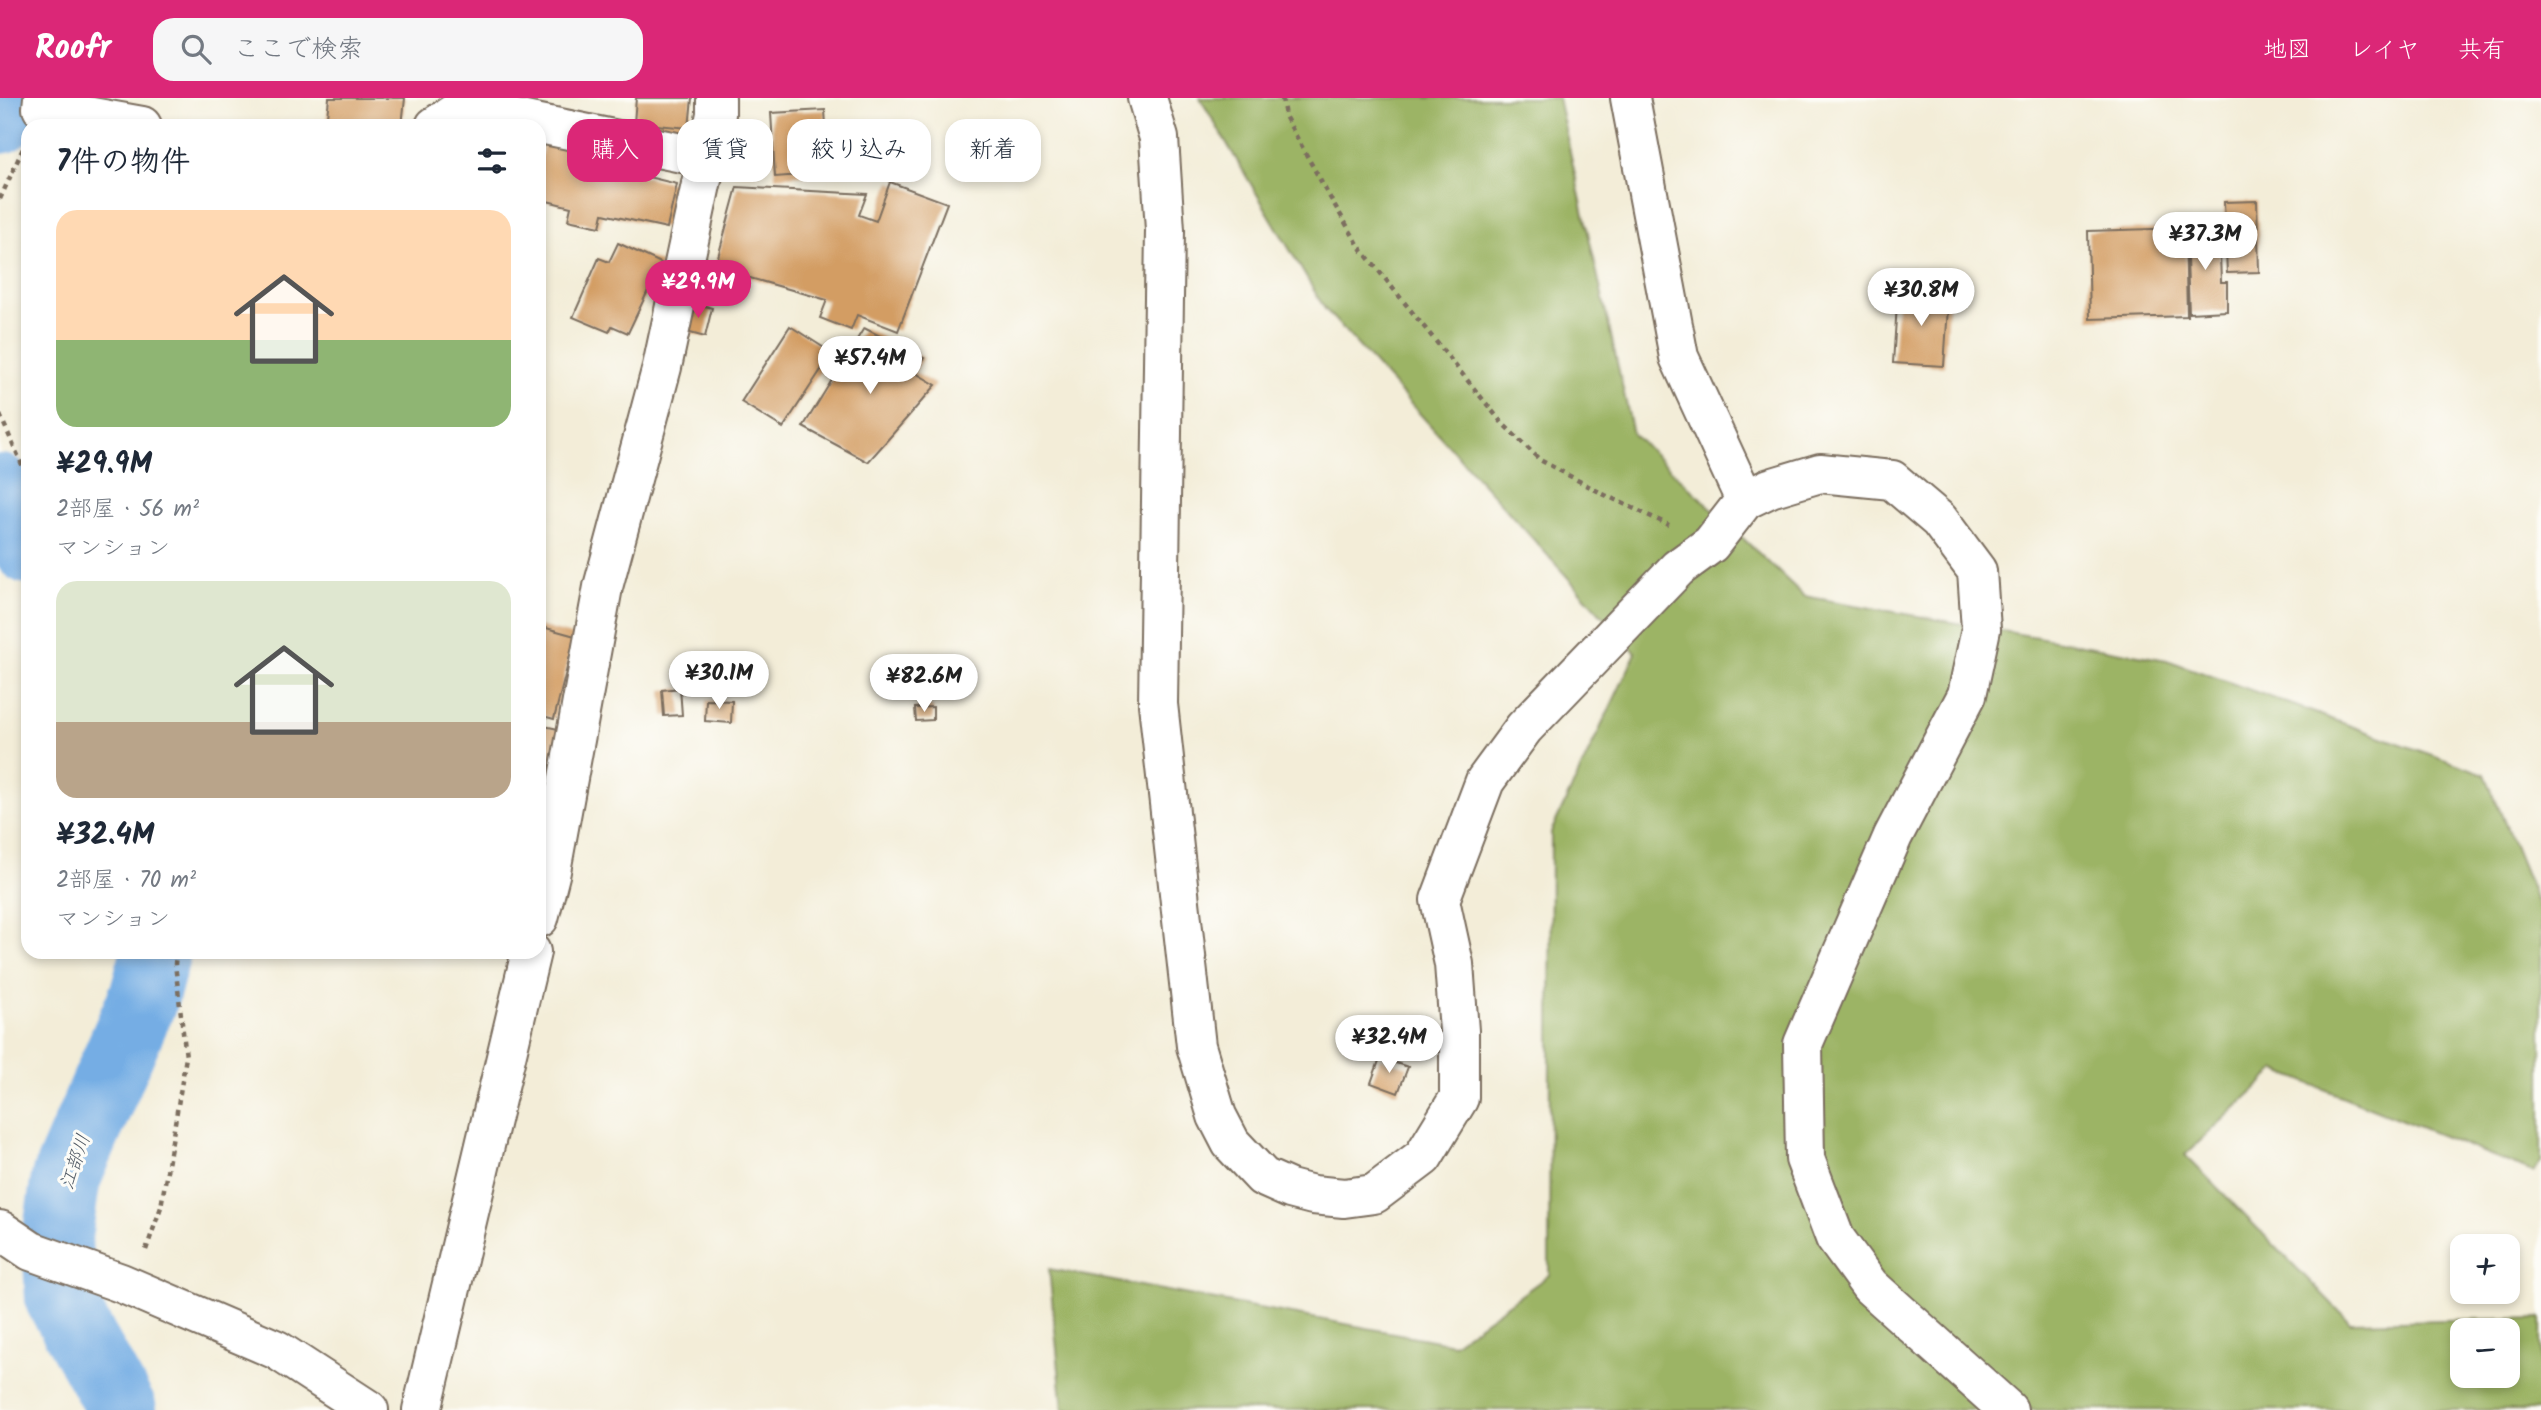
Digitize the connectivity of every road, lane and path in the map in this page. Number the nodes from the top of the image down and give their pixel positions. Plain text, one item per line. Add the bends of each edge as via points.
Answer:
1 (43, 98) edge
2 (716, 98) edge
3 (1147, 98) edge
4 (1282, 98) edge
5 (1630, 98) edge
6 (103, 119) edge
7 (446, 119) edge
8 (516, 119) edge
9 (715, 119) edge
10 (546, 125) edge
11 (677, 152) edge
12 (21, 153) edge
13 (701, 182) edge
14 (0, 199) edge
15 (0, 415) edge
16 (21, 462) edge
17 (1745, 500) junction
18 (1712, 544) junction
19 (546, 888) edge
20 (175, 959) edge
21 (529, 959) edge
22 (0, 1230) edge
23 (131, 1287) junction
24 (369, 1410) edge
25 (422, 1410) edge
26 (2008, 1410) edge

1 - 6 street via 42,108
2 - 9 street
3 - 18 street via 1159,138 1166,230 1158,704 1185,959 1196,1046 1217,1116 1231,1143 1263,1177 1313,1195 1344,1198 1374,1194 1423,1157 1459,1098 1454,964 1440,900 1485,781 1524,728 1678,568
4 - 18 path via 1285,116 1361,249 1502,423 1540,460
5 - 17 street via 1679,357
7 - 8 street via 462,108
10 - 11 street
12 - 14 path
13 - 19 street via 662,367 603,587
15 - 16 path
17 - 18 street
17 - 26 street via 1819,473 1892,480 1939,520 1977,571 1981,629 1967,695 1893,836 1802,1044 1805,1159 1835,1238 1870,1286
20 - 23 path via 186,1058 161,1207
21 - 25 street
22 - 23 street via 31,1251
23 - 24 street via 277,1350

